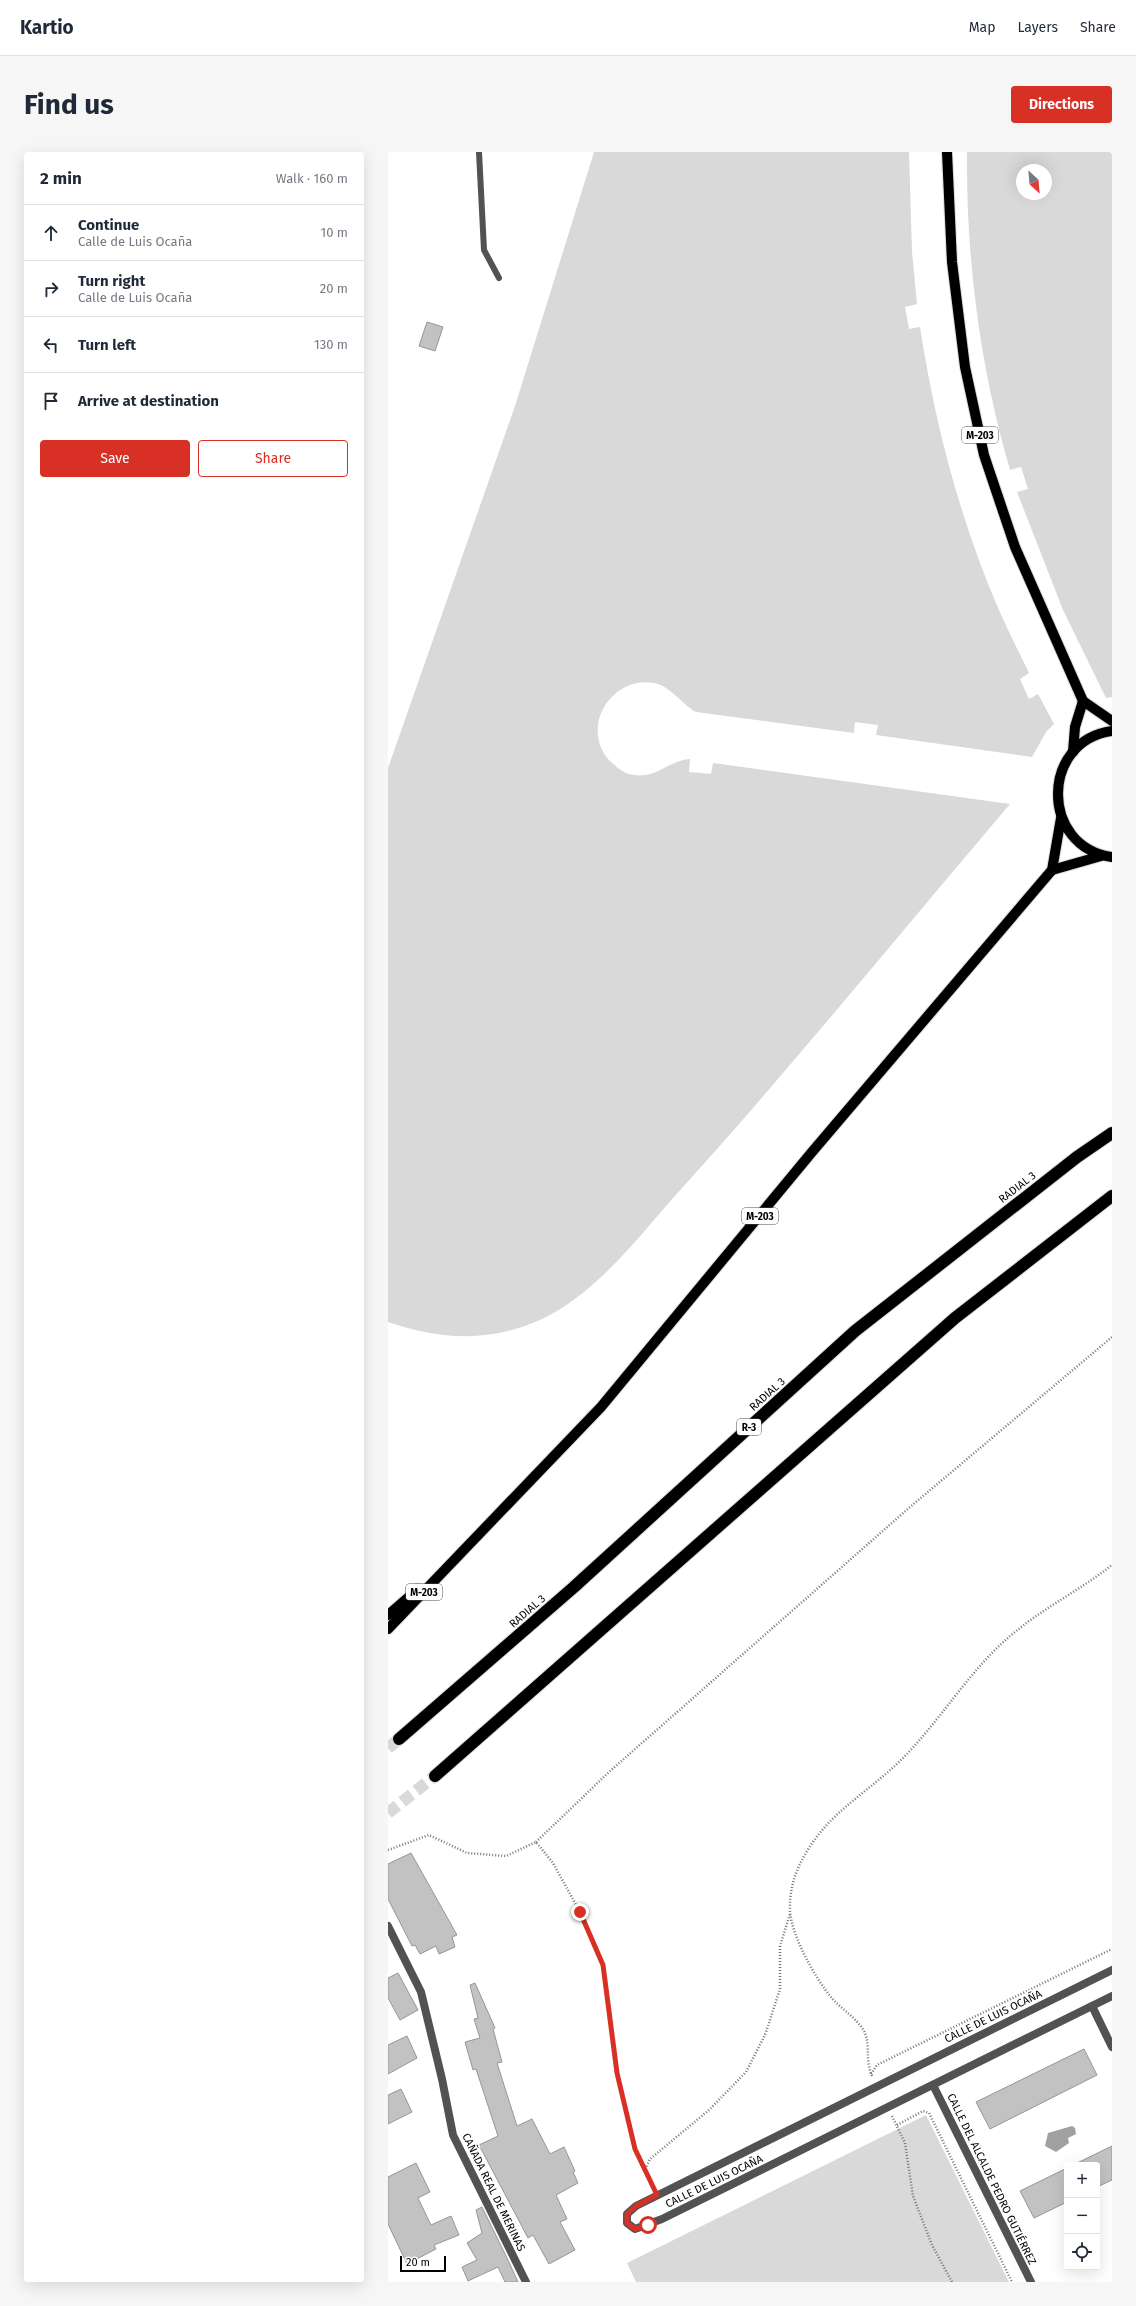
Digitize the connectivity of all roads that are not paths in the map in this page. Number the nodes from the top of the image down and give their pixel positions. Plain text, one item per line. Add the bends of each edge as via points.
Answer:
1 (479, 152) edge
2 (947, 152) edge
3 (499, 278) dead end
4 (1083, 701) junction
5 (1112, 721) edge
6 (1112, 731) edge
7 (1073, 752) junction
8 (1061, 818) junction
9 (1101, 856) junction
10 (1112, 857) edge
11 (1052, 870) junction
12 (1112, 1133) edge
13 (1112, 1196) edge
14 (459, 1554) junction
15 (388, 1615) edge
16 (388, 1630) edge
17 (399, 1739) tunnel mouth
18 (435, 1776) tunnel mouth
19 (388, 1926) edge
20 (1112, 1970) edge
21 (1112, 1996) edge
22 (1092, 2006) junction
23 (1112, 2047) edge
24 (933, 2085) junction
25 (526, 2282) edge
26 (1031, 2282) edge

1 - 3 lane via 484,250
2 - 4 main road, M-203 via 953,269 965,367 984,455 1015,547
4 - 5 main road
4 - 7 main road via 1075,727
6 - 7 main road via 1087,740
7 - 8 main road via 1063,767 1058,784 1057,801
8 - 9 main road via 1071,834 1084,847
8 - 11 main road
9 - 10 main road
9 - 11 main road
11 - 14 main road, M-203 via 812,1152 601,1407
12 - 17 highway, RADIAL 3 / R-3 via 1077,1157 855,1331 574,1587
13 - 18 highway via 955,1318
14 - 15 main road, M-203
14 - 16 main road, M-203
19 - 25 street, CAÑADA REAL DE MERINAS via 421,1992 453,2135
20 - 24 street, CALLE DE LUIS OCAÑA via 657,2195 627,2214 627,2223 635,2229 662,2219
21 - 22 street, CALLE DE LUIS OCAÑA
22 - 23 street
22 - 24 street, CALLE DE LUIS OCAÑA
24 - 26 street, CALLE DEL ALCALDE PEDRO GUTIÉRREZ

